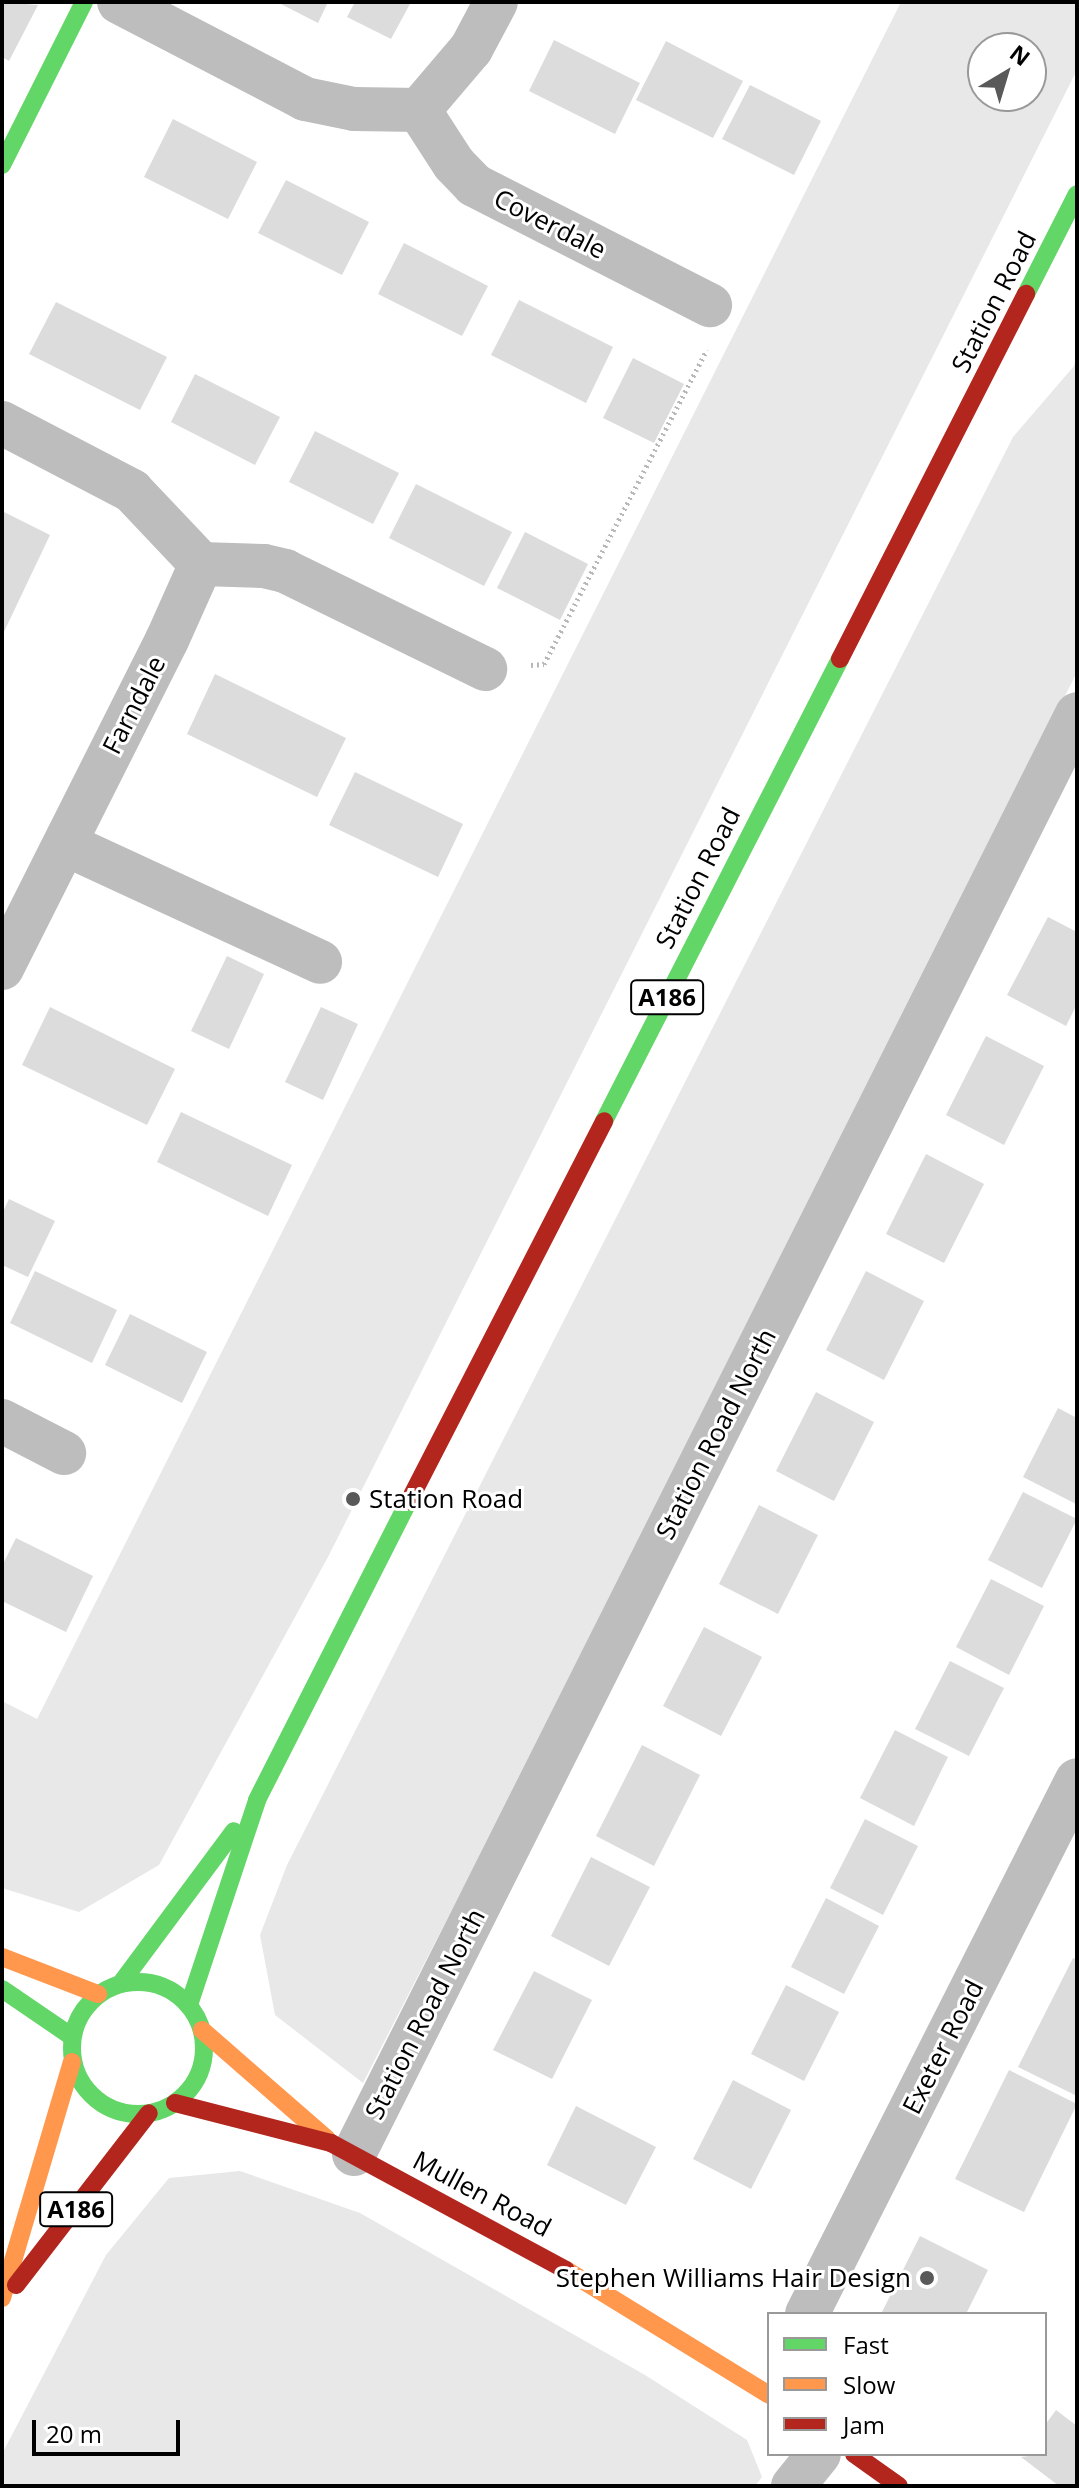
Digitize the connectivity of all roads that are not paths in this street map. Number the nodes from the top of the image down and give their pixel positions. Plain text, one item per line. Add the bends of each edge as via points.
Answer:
1 (84, 2) edge
2 (119, 2) edge
3 (496, 2) edge
4 (419, 110) junction
5 (2, 165) edge
6 (1077, 194) edge
7 (710, 305) road end
8 (2, 423) edge
9 (201, 564) junction
10 (485, 669) road end
11 (1077, 714) edge
12 (65, 844) junction
13 (320, 962) dead end
14 (2, 968) edge
15 (2, 1421) edge
16 (64, 1453) dead end
17 (1077, 1780) edge
18 (257, 1800) junction
19 (2, 1957) edge
20 (121, 1983) junction
21 (2, 1989) edge
22 (98, 1994) junction
23 (189, 2005) junction
24 (202, 2030) junction
25 (71, 2036) junction
26 (72, 2062) junction
27 (175, 2103) junction
28 (149, 2113) junction
29 (343, 2149) junction
30 (2, 2301) edge
31 (808, 2312) edge
32 (767, 2391) edge
33 (817, 2456) edge
34 (857, 2456) edge
35 (793, 2486) edge
36 (899, 2486) edge

1 - 5 main road
2 - 4 street via 305,99 354,109
3 - 4 street via 471,49
4 - 7 street, Coverdale via 474,185
6 - 18 main road, Station Road / A186
8 - 9 street via 132,491
9 - 10 street via 285,571
9 - 12 street, Farndale
11 - 29 street, Station Road North
12 - 13 street
12 - 14 street, Farndale
15 - 16 street
17 - 31 street, Exeter Road
18 - 20 main road, Station Road / A186
18 - 23 main road, Station Road / A186
19 - 22 main road
20 - 22 main road
20 - 23 main road via 146,1981 170,1989
21 - 25 main road
22 - 25 main road via 81,2012
23 - 24 main road
24 - 27 main road via 204,2057 195,2083
24 - 29 main road, Mullen Road
25 - 26 main road
26 - 28 main road via 82,2085 100,2103 124,2113
26 - 30 main road, A186
27 - 28 main road
27 - 29 main road, Mullen Road
28 - 30 main road, A186
29 - 32 main road, Mullen Road via 572,2273
33 - 35 street
34 - 36 main road

